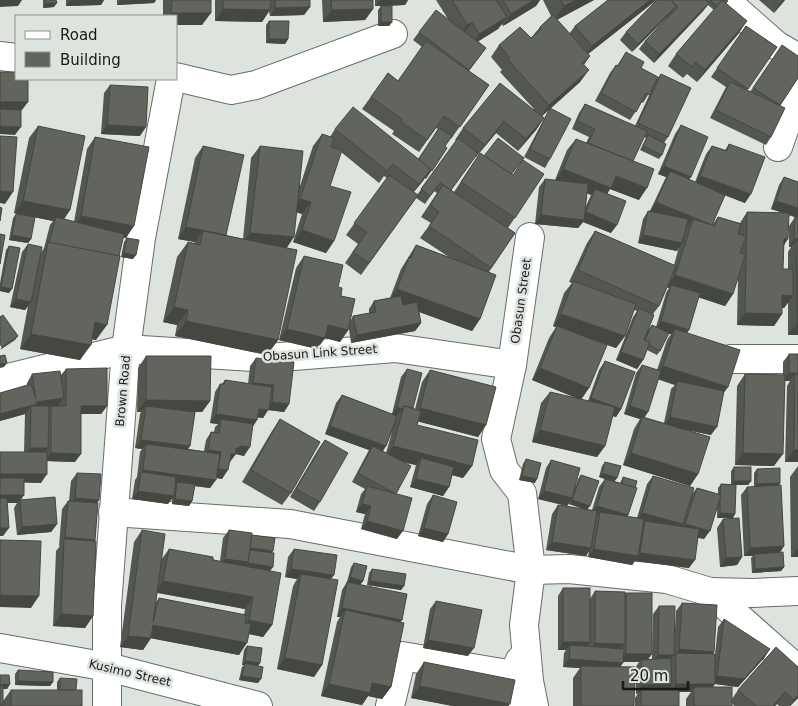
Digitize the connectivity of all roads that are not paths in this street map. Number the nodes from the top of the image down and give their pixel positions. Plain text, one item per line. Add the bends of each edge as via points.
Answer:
1 (725, 0) edge
2 (393, 34) dead end
3 (0, 56) edge
4 (15, 58) edge
5 (798, 58) edge
6 (178, 77) edge
7 (172, 80) edge
8 (798, 90) edge
9 (778, 147) dead end
10 (530, 237) dead end
11 (126, 349) junction
12 (732, 359) edge
13 (798, 359) edge
14 (512, 365) junction
15 (0, 380) edge
16 (113, 512) junction
17 (531, 570) junction
18 (798, 591) edge
19 (710, 592) junction
20 (526, 645) junction
21 (0, 648) edge
22 (108, 667) junction
23 (798, 670) edge
24 (513, 675) junction
25 (107, 706) edge
26 (258, 706) edge
27 (390, 706) edge
28 (511, 706) edge
29 (534, 706) edge

1 - 5 street via 776,45
2 - 6 street via 256,85 231,90
3 - 4 street
7 - 11 street, Brown Road via 141,238
8 - 9 street
10 - 14 street, Obasun Street
11 - 14 street, Obasun Link Street via 268,358 395,348
11 - 15 street, Obasun Link Street
11 - 16 street, Brown Road
12 - 13 street
14 - 17 street, Obasun Street via 496,440 504,470 522,493
16 - 17 street via 290,524
16 - 22 street, Brown Road via 107,606
17 - 19 street via 570,569 667,579
17 - 20 street, Obasun Street via 524,625
18 - 19 street
19 - 23 street
20 - 24 street
20 - 29 street, Obasun Street
21 - 22 street, Kusimo Street
22 - 25 street, Brown Road
22 - 26 street, Kusimo Street
24 - 27 street via 402,656
24 - 28 street

